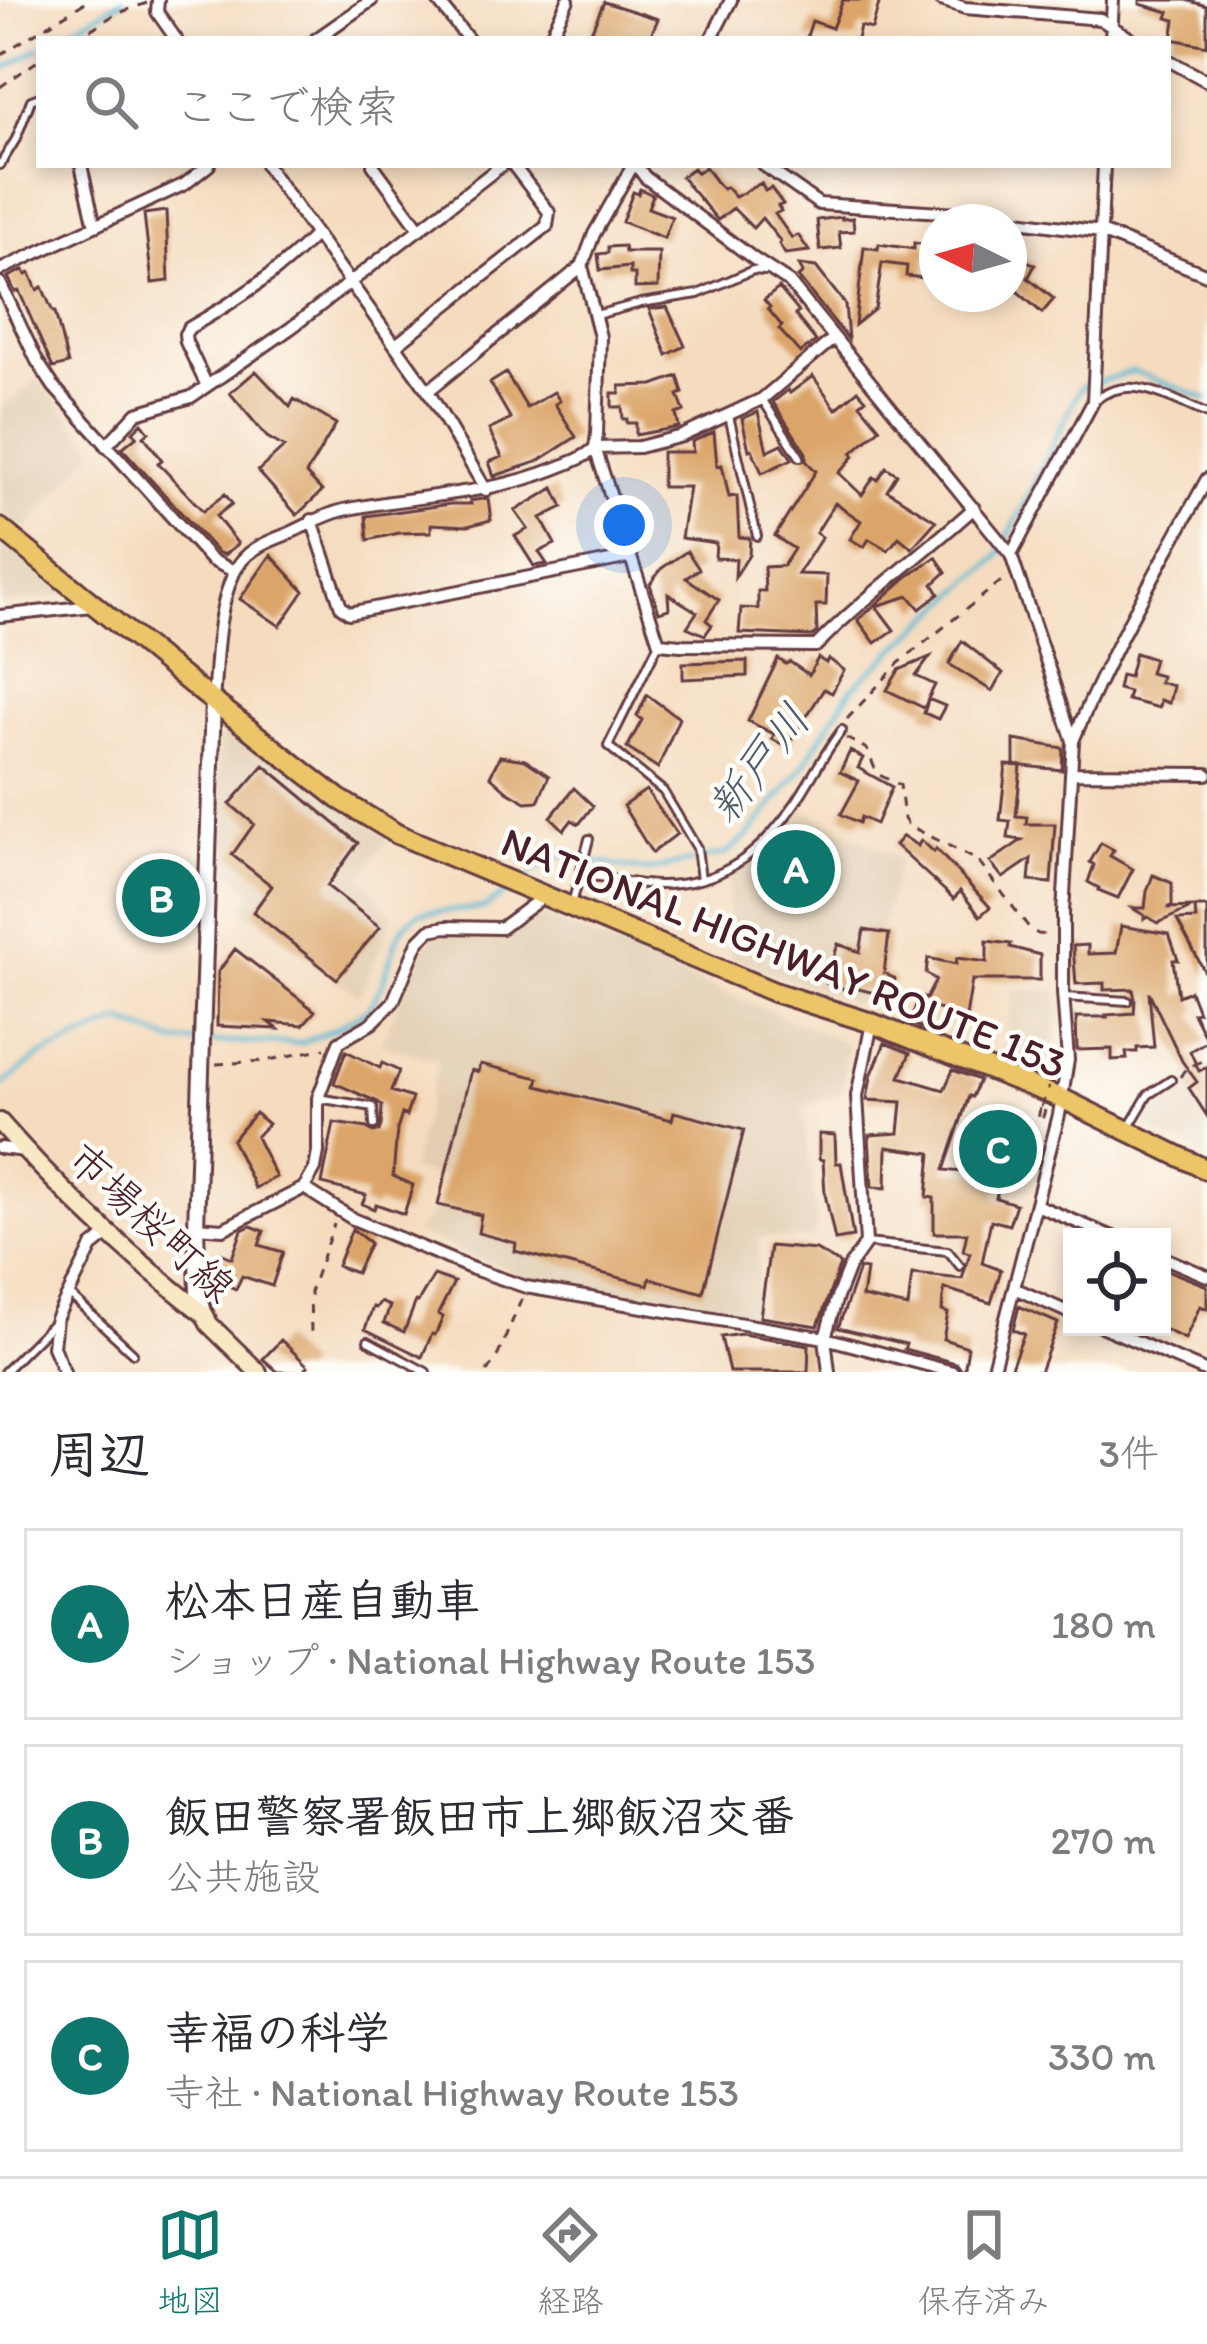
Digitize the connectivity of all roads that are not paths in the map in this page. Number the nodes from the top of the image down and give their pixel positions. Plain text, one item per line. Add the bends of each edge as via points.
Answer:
1 (372, 0) edge
2 (437, 0) edge
3 (568, 0) edge
4 (731, 0) edge
5 (940, 0) edge
6 (1113, 0) edge
7 (157, 1) edge
8 (1111, 33) edge
9 (174, 36) edge
10 (320, 36) edge
11 (466, 36) edge
12 (550, 36) edge
13 (713, 36) edge
14 (1171, 61) edge
15 (1207, 81) edge
16 (36, 99) edge
17 (0, 165) edge
18 (82, 168) edge
19 (205, 168) edge
20 (268, 168) edge
21 (375, 168) edge
22 (498, 168) edge
23 (515, 168) edge
24 (633, 168) edge
25 (638, 168) edge
26 (767, 168) edge
27 (1104, 168) edge
28 (95, 226) junction
29 (420, 229) junction
30 (1101, 232) junction
31 (316, 234) junction
32 (582, 266) junction
33 (0, 270) edge
34 (772, 271) junction
35 (1207, 275) edge
36 (351, 281) junction
37 (0, 284) edge
38 (596, 315) junction
39 (833, 338) junction
40 (396, 345) junction
41 (207, 386) junction
42 (428, 392) junction
43 (1093, 398) junction
44 (762, 399) junction
45 (727, 413) junction
46 (1207, 414) edge
47 (106, 446) junction
48 (595, 448) junction
49 (800, 457) dead end
50 (1207, 479) edge
51 (486, 490) junction
52 (1201, 504) edge
53 (974, 508) junction
54 (312, 520) junction
55 (0, 528) edge
56 (757, 536) dead end
57 (1010, 554) junction
58 (630, 557) junction
59 (235, 571) junction
60 (96, 606) junction
61 (0, 616) edge
62 (659, 643) junction
63 (214, 700) junction
64 (842, 730) road end
65 (1072, 741) junction
66 (1072, 773) junction
67 (1207, 774) edge
68 (589, 838) dead end
69 (582, 872) junction
70 (701, 874) junction
71 (538, 895) junction
72 (571, 908) junction
73 (1064, 998) junction
74 (1128, 1001) dead end
75 (872, 1023) junction
76 (1171, 1080) dead end
77 (1053, 1096) junction
78 (318, 1098) junction
79 (0, 1122) edge
80 (374, 1125) dead end
81 (1127, 1130) junction
82 (0, 1148) edge
83 (25, 1151) junction
84 (1207, 1170) edge
85 (304, 1188) junction
86 (1036, 1205) junction
87 (196, 1228) junction
88 (1091, 1228) edge
89 (108, 1234) junction
90 (866, 1243) junction
91 (1171, 1261) edge
92 (960, 1266) dead end
93 (1207, 1276) edge
94 (1013, 1288) junction
95 (69, 1294) junction
96 (1063, 1310) edge
97 (205, 1315) junction
98 (56, 1319) junction
99 (1124, 1336) edge
100 (825, 1338) junction
101 (368, 1341) dead end
102 (134, 1353) dead end
103 (4, 1372) edge
104 (64, 1372) edge
105 (258, 1372) edge
106 (426, 1372) edge
107 (829, 1372) edge
108 (953, 1372) edge
109 (992, 1372) edge
110 (1207, 1372) edge

1 - 10 street
2 - 11 street
3 - 12 street
4 - 13 street
5 - 8 street via 1100,19
6 - 8 street
7 - 9 street
14 - 15 street
16 - 17 lane
18 - 28 street
19 - 28 street
20 - 31 street
21 - 29 street
22 - 29 street
23 - 40 street via 549,212 547,226
24 - 32 street
25 - 34 street
26 - 30 street via 819,204
27 - 30 street
28 - 33 street
29 - 36 street
30 - 35 street
30 - 43 street
31 - 36 street
31 - 41 street via 238,300 189,328 187,342
32 - 38 street
32 - 42 street
34 - 38 lane
34 - 39 street
36 - 40 street
36 - 41 street
37 - 47 street via 46,376
38 - 48 street
39 - 44 street
39 - 53 street
40 - 42 street
41 - 47 street via 137,412
42 - 51 street
43 - 46 lane via 1128,386
43 - 57 street
44 - 45 street
44 - 49 lane
45 - 48 street via 682,436
45 - 56 lane
47 - 59 street via 211,560
48 - 51 street
48 - 58 street
50 - 52 street
51 - 54 street
52 - 65 street via 1126,629
53 - 57 street
53 - 62 street via 816,646
54 - 58 street via 349,614
54 - 59 street via 247,554
55 - 60 highway, NATIONAL HIGHWAY ROUTE 153
57 - 65 street
58 - 62 street
59 - 63 street via 220,619
60 - 61 street
60 - 63 highway, NATIONAL HIGHWAY ROUTE 153
62 - 70 lane via 608,746 663,791 698,848
63 - 71 highway, NATIONAL HIGHWAY ROUTE 153 via 365,816
63 - 87 street
64 - 70 lane via 764,844 724,872
65 - 66 street
66 - 67 street
66 - 73 street
68 - 69 lane
69 - 70 lane via 658,885
69 - 72 lane
71 - 72 highway, NATIONAL HIGHWAY ROUTE 153
71 - 78 street via 501,928 430,931 412,951 392,1002 339,1042
72 - 75 highway, NATIONAL HIGHWAY ROUTE 153 via 774,992
73 - 74 lane
73 - 77 street via 1069,1060
75 - 77 highway, NATIONAL HIGHWAY ROUTE 153
75 - 90 street via 857,1096
76 - 81 lane via 1148,1095
77 - 81 highway, NATIONAL HIGHWAY ROUTE 153
77 - 86 street
78 - 80 lane via 373,1108
78 - 85 street via 318,1152
79 - 83 main road, 市場桜町線
81 - 84 highway, NATIONAL HIGHWAY ROUTE 153
82 - 83 street
83 - 89 main road, 市場桜町線
85 - 87 street via 223,1229
85 - 100 street via 353,1219 526,1287
86 - 88 street
86 - 94 street
87 - 97 street
89 - 95 street via 92,1247
89 - 97 main road, 市場桜町線
90 - 92 lane via 948,1251
90 - 100 street via 849,1267
91 - 93 street
94 - 96 street
94 - 109 street
95 - 98 street
95 - 102 lane
97 - 105 main road, 市場桜町線
98 - 103 lane
98 - 104 street via 53,1347
99 - 110 street
100 - 107 street
100 - 108 street
101 - 106 lane

